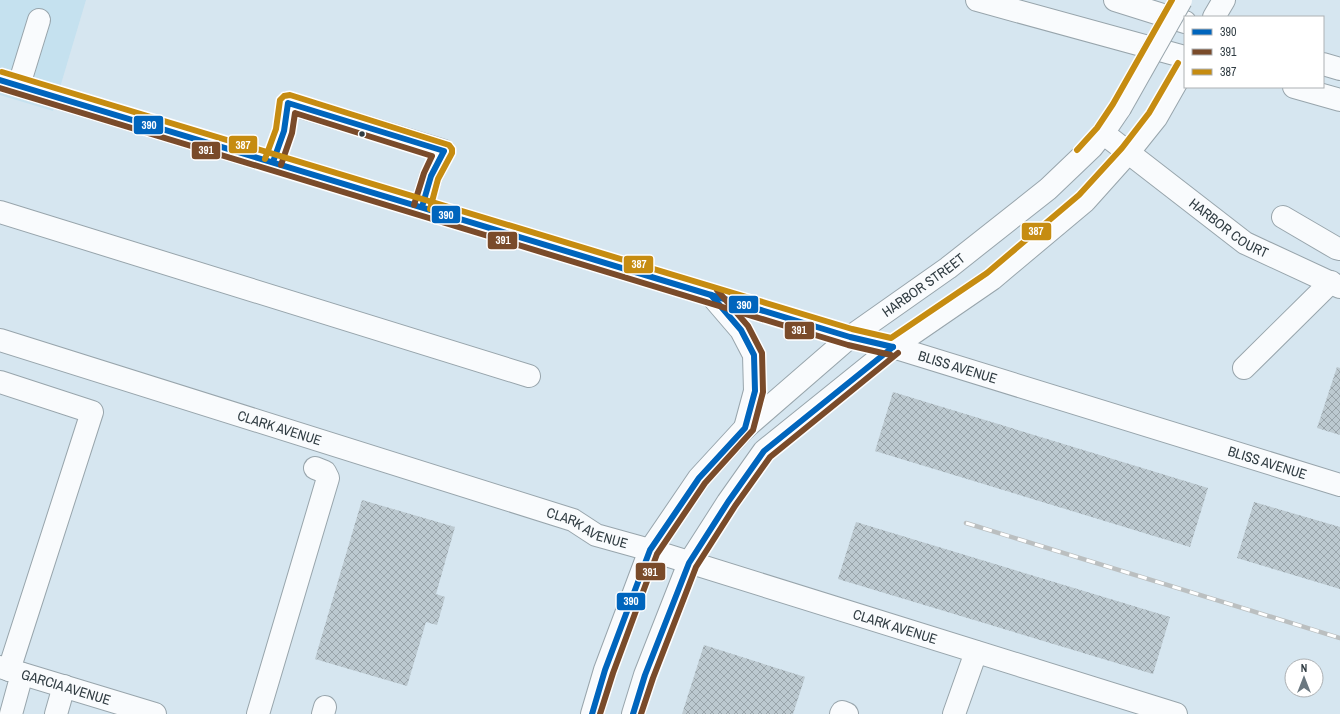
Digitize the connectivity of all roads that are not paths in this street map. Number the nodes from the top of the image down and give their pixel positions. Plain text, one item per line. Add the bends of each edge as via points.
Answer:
1 (977, 0) edge
2 (1115, 0) edge
3 (1181, 0) edge
4 (1224, 0) edge
5 (1215, 16) edge
6 (38, 20) dead end
7 (1184, 22) edge
8 (1184, 57) edge
9 (1324, 64) edge
10 (1184, 69) edge
11 (1340, 70) edge
12 (9, 82) edge
13 (1298, 88) edge
14 (1340, 100) edge
15 (1103, 134) junction
16 (1128, 153) junction
17 (273, 162) junction
18 (422, 207) junction
19 (0, 212) edge
20 (1283, 217) dead end
21 (1340, 249) edge
22 (1335, 285) edge
23 (711, 295) junction
24 (850, 337) junction
25 (0, 340) edge
26 (894, 347) junction
27 (1244, 368) dead end
28 (529, 376) dead end
29 (0, 382) edge
30 (746, 428) junction
31 (315, 468) dead end
32 (1340, 485) edge
33 (650, 550) junction
34 (689, 563) junction
35 (976, 652) junction
36 (10, 670) edge
37 (64, 686) junction
38 (11, 714) edge
39 (56, 714) edge
40 (155, 714) edge
41 (258, 714) edge
42 (592, 714) edge
43 (633, 714) edge
44 (841, 714) edge
45 (846, 714) edge
46 (956, 714) edge
47 (1176, 714) edge

1 - 8 main road
2 - 7 main road
3 - 15 main road, HARBOR STREET, bridge
4 - 5 main road
6 - 12 main road
9 - 11 main road
10 - 16 main road via 1156,118
12 - 17 main road, BLISS AVENUE
13 - 14 main road
15 - 16 main road, HARBOR COURT
15 - 24 main road, HARBOR STREET via 1048,189 948,268
16 - 22 main road, HARBOR COURT via 1245,243
16 - 26 main road via 1085,201 992,279
17 - 18 main road, BLISS AVENUE
17 - 18 main road via 284,131 288,103 444,151 431,176
18 - 23 main road, BLISS AVENUE
19 - 28 main road
20 - 21 main road
22 - 27 main road
23 - 24 main road, BLISS AVENUE
23 - 30 main road via 741,330 754,355 755,391
24 - 26 main road, BLISS AVENUE
24 - 30 main road, HARBOR STREET
25 - 33 main road, CLARK AVENUE via 574,520 596,535
26 - 32 main road, BLISS AVENUE
26 - 34 main road via 764,451
29 - 36 main road via 92,412
30 - 33 main road, HARBOR STREET via 699,478
31 - 41 main road via 325,472 328,478
33 - 34 main road, CLARK AVENUE
33 - 42 main road, HARBOR STREET via 605,670
34 - 35 main road, CLARK AVENUE
34 - 43 main road via 645,675
35 - 46 main road
35 - 47 main road, CLARK AVENUE
36 - 37 main road, GARCIA AVENUE
36 - 38 main road
37 - 39 main road
37 - 40 main road, GARCIA AVENUE
44 - 45 main road

